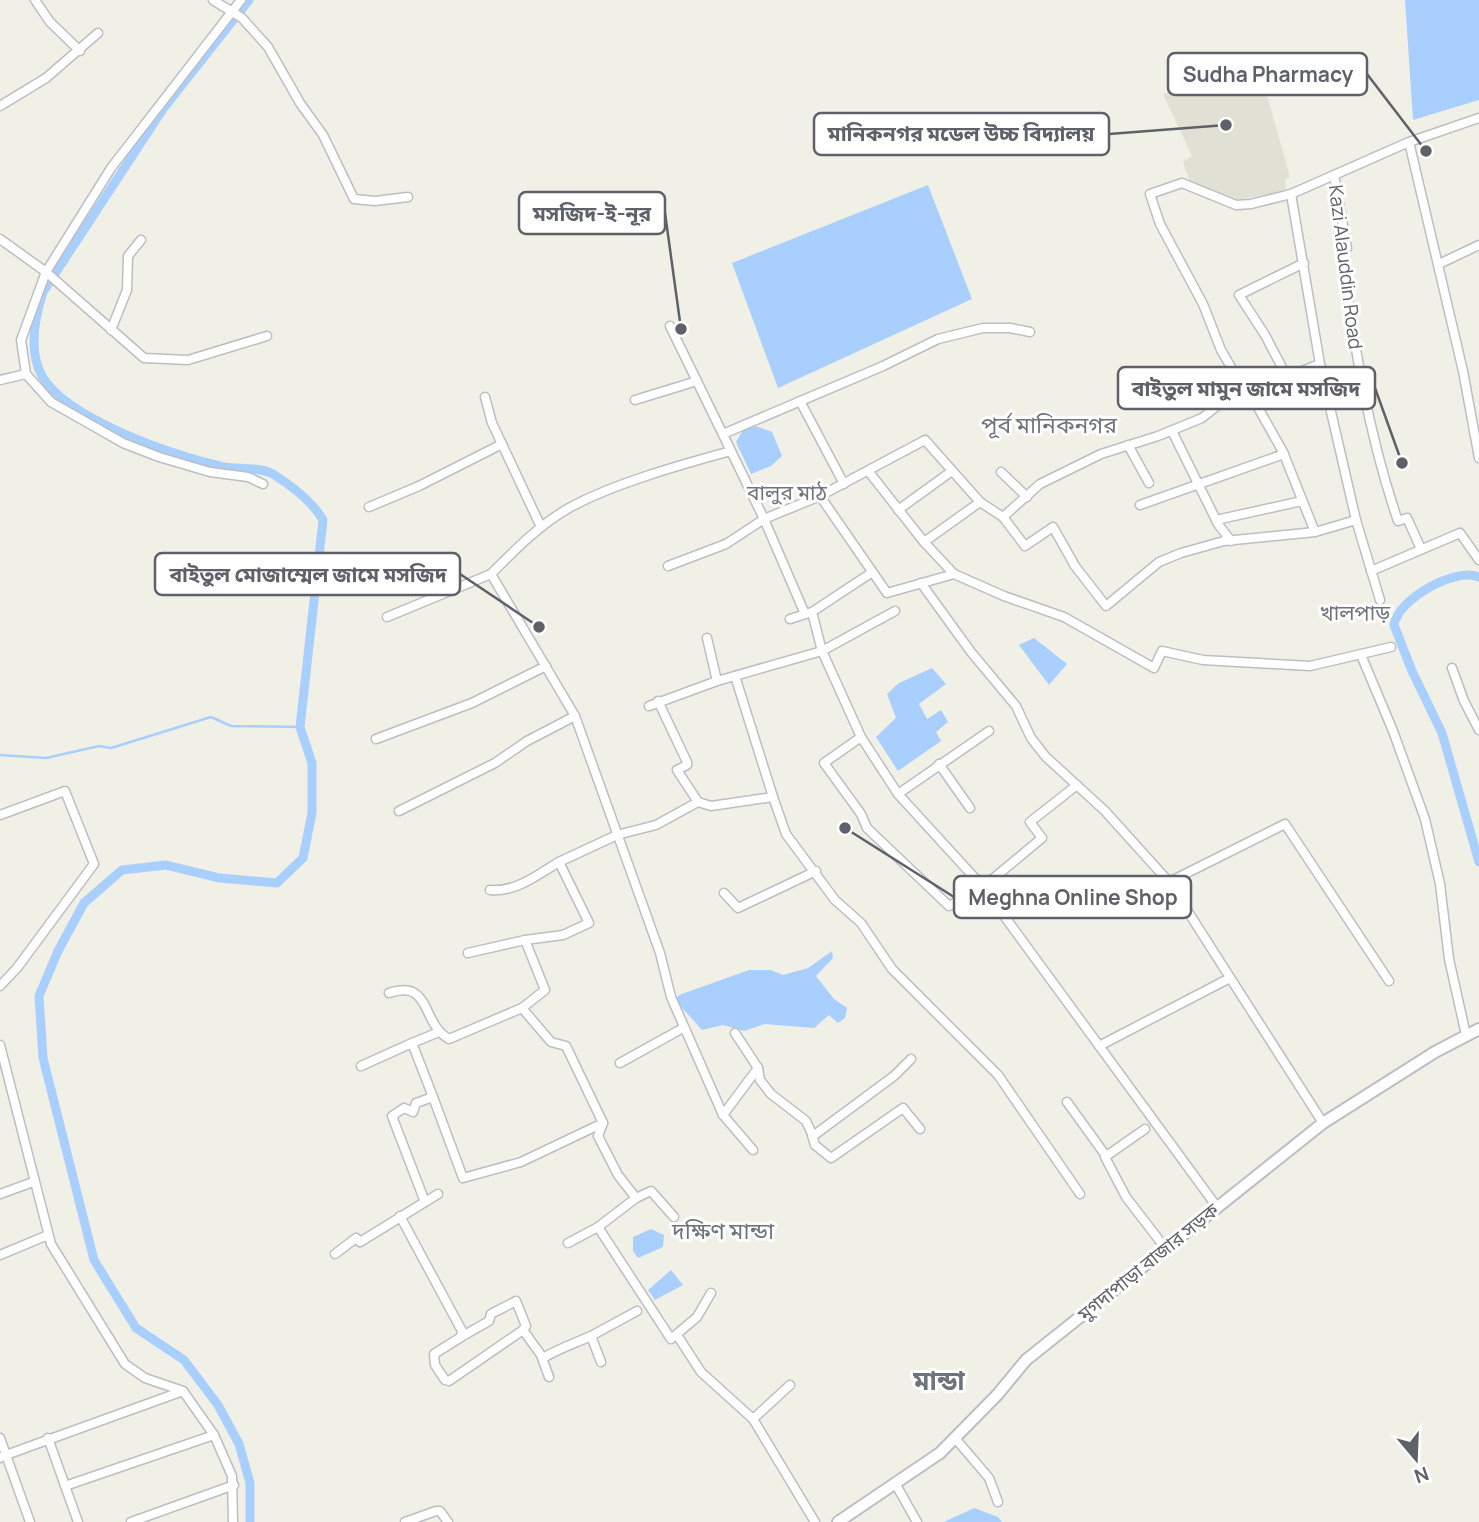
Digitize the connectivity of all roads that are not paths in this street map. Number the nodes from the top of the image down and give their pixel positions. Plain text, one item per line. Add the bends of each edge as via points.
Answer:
1 (35, 0) edge
2 (214, 0) edge
3 (241, 0) edge
4 (238, 14) junction
5 (98, 33) dead end
6 (80, 51) junction
7 (1, 102) edge
8 (1479, 118) edge
9 (1409, 142) junction
10 (1334, 175) junction
11 (1291, 194) junction
12 (408, 197) dead end
13 (0, 239) edge
14 (141, 240) dead end
15 (1479, 245) edge
16 (1304, 263) junction
17 (1439, 264) junction
18 (47, 274) junction
19 (670, 326) dead end
20 (111, 330) junction
21 (1030, 332) dead end
22 (267, 336) dead end
23 (1320, 364) junction
24 (26, 374) junction
25 (1286, 375) junction
26 (0, 380) edge
27 (697, 382) junction
28 (1245, 387) junction
29 (485, 397) dead end
30 (635, 400) dead end
31 (800, 401) junction
32 (1172, 431) junction
33 (723, 434) junction
34 (502, 444) junction
35 (1128, 445) junction
36 (731, 450) junction
37 (1284, 454) junction
38 (1479, 458) edge
39 (952, 471) junction
40 (869, 472) junction
41 (1001, 472) dead end
42 (1149, 483) dead end
43 (263, 484) dead end
44 (844, 484) junction
45 (1198, 484) junction
46 (820, 496) junction
47 (1027, 497) junction
48 (1302, 501) junction
49 (980, 502) junction
50 (1140, 505) dead end
51 (369, 507) dead end
52 (898, 510) junction
53 (1003, 517) junction
54 (764, 519) junction
55 (1216, 520) junction
56 (1356, 520) junction
57 (541, 527) junction
58 (1315, 532) junction
59 (1231, 541) junction
60 (924, 542) junction
61 (1421, 549) junction
62 (1479, 560) edge
63 (668, 566) dead end
64 (1371, 571) junction
65 (871, 573) junction
66 (491, 574) junction
67 (954, 574) junction
68 (921, 583) junction
69 (1380, 600) dead end
70 (895, 611) dead end
71 (809, 613) junction
72 (387, 617) dead end
73 (790, 619) dead end
74 (707, 638) dead end
75 (1391, 647) dead end
76 (822, 651) junction
77 (1361, 655) junction
78 (545, 666) junction
79 (1452, 668) dead end
80 (735, 676) junction
81 (717, 681) junction
82 (658, 701) junction
83 (649, 706) dead end
84 (575, 716) junction
85 (1479, 730) edge
86 (989, 731) dead end
87 (861, 737) junction
88 (376, 739) dead end
89 (939, 764) junction
90 (1077, 785) junction
91 (898, 794) junction
92 (773, 797) junction
93 (698, 802) junction
94 (970, 808) dead end
95 (399, 811) dead end
96 (0, 815) edge
97 (617, 835) junction
98 (559, 862) junction
99 (816, 871) junction
100 (1169, 882) junction
101 (983, 887) junction
102 (490, 890) dead end
103 (724, 893) dead end
104 (525, 940) junction
105 (468, 953) dead end
106 (1230, 978) junction
107 (1389, 981) dead end
108 (0, 986) edge
109 (389, 993) dead end
110 (522, 1007) junction
111 (684, 1028) junction
112 (1479, 1029) edge
113 (439, 1032) junction
114 (735, 1033) dead end
115 (1466, 1035) junction
116 (411, 1043) junction
117 (0, 1045) edge
118 (1099, 1046) junction
119 (911, 1059) dead end
120 (620, 1063) dead end
121 (361, 1066) dead end
122 (758, 1068) junction
123 (433, 1097) junction
124 (1067, 1102) dead end
125 (723, 1115) junction
126 (603, 1123) junction
127 (1323, 1123) junction
128 (920, 1129) dead end
129 (1146, 1129) dead end
130 (812, 1135) junction
131 (752, 1150) dead end
132 (1106, 1156) junction
133 (33, 1182) junction
134 (0, 1194) edge
135 (438, 1194) dead end
136 (1080, 1194) dead end
137 (636, 1198) junction
138 (425, 1202) junction
139 (1217, 1207) junction
140 (400, 1216) junction
141 (674, 1217) dead end
142 (598, 1227) junction
143 (48, 1235) junction
144 (568, 1243) dead end
145 (1166, 1249) junction
146 (335, 1254) dead end
147 (0, 1255) edge
148 (711, 1293) dead end
149 (637, 1311) dead end
150 (523, 1330) junction
151 (677, 1335) junction
152 (461, 1336) junction
153 (591, 1336) junction
154 (543, 1358) junction
155 (601, 1362) dead end
156 (549, 1377) dead end
157 (790, 1385) dead end
158 (183, 1391) junction
159 (753, 1419) junction
160 (214, 1436) junction
161 (0, 1438) edge
162 (48, 1438) junction
163 (955, 1438) junction
164 (3, 1457) edge
165 (895, 1483) junction
166 (234, 1485) junction
167 (65, 1486) junction
168 (998, 1502) dead end
169 (30, 1522) edge
170 (78, 1522) edge
171 (131, 1522) edge
172 (233, 1522) edge
173 (405, 1522) edge
174 (448, 1522) edge
175 (815, 1522) edge
176 (838, 1522) edge
177 (917, 1522) edge

1 - 6 street
2 - 4 street
3 - 4 street
4 - 12 street via 268,47 323,135 350,195 375,201
4 - 18 street via 111,168
5 - 6 street
6 - 7 street via 46,78
8 - 9 street
9 - 10 street
9 - 17 street
10 - 11 street
10 - 61 street, Kazi Alauddin Road via 1348,248 1342,250 1353,338 1371,423 1398,521 1407,518
11 - 16 street
11 - 28 street via 1236,205 1182,183 1150,197 1221,350
13 - 18 street
14 - 20 street via 128,256 127,290
15 - 17 street
16 - 23 street
16 - 25 street via 1239,295
17 - 38 street
18 - 20 street
18 - 24 street via 21,340
19 - 27 street
20 - 22 street via 145,358 162,361 188,360
21 - 31 street via 1010,328 962,331
23 - 25 street
23 - 56 street
24 - 26 street
24 - 43 street via 51,402 123,443 184,465
25 - 28 street
27 - 30 street
27 - 33 street
28 - 32 street via 1202,418
28 - 37 street
29 - 34 street
31 - 33 street
31 - 44 street
32 - 35 street
32 - 45 street
33 - 36 street
34 - 51 street
34 - 57 street
35 - 42 street
35 - 47 street via 1077,464 1040,484
36 - 54 street
36 - 57 street via 570,507
37 - 45 street
37 - 48 street
39 - 40 street via 925,440
39 - 49 street
39 - 52 street
40 - 44 street
40 - 52 street
41 - 47 street
44 - 46 street
45 - 50 street
45 - 55 street
46 - 54 street
46 - 65 street
47 - 53 street
48 - 55 street
48 - 58 street
49 - 53 street
49 - 60 street
52 - 60 street
53 - 59 street via 1026,546 1053,527 1106,606 1159,562
54 - 63 street via 726,544
54 - 71 street
55 - 59 street
56 - 58 street
56 - 64 street
57 - 66 street
58 - 59 street
60 - 67 street
61 - 62 street via 1460,533
61 - 64 street
64 - 69 street
65 - 68 street via 887,593
65 - 71 street
66 - 72 street
66 - 78 street
67 - 68 street
67 - 77 street via 1063,617 1154,668 1162,651 1203,660 1310,666
68 - 90 street via 1016,706 1031,738
70 - 76 street
71 - 73 street
71 - 76 street
74 - 81 street
75 - 77 street
76 - 80 street
76 - 87 street
77 - 115 street via 1394,731 1424,819
78 - 84 street
78 - 88 street via 472,704
79 - 85 street
80 - 81 street
80 - 92 street
81 - 82 street
82 - 83 street
82 - 93 street via 687,762 677,770
84 - 95 street
84 - 97 street
86 - 89 street
87 - 91 street
87 - 101 street via 824,764 867,828 949,906
89 - 91 street
89 - 94 street
90 - 100 street
90 - 101 street via 1030,822 1042,838
91 - 101 street
92 - 93 street via 711,806
92 - 99 street via 786,834
93 - 97 street via 656,825
96 - 108 street via 65,791 94,864
97 - 98 street
97 - 111 street
98 - 102 street via 527,882 503,891
98 - 104 street via 589,923 564,935
99 - 103 street via 738,908
99 - 136 street via 835,900 861,923 892,970 998,1075
100 - 106 street
100 - 107 street via 1285,824
101 - 118 street
104 - 105 street
104 - 110 street via 545,990
106 - 118 street
106 - 127 street
109 - 113 street via 405,988 415,992
110 - 113 street via 453,1039
110 - 126 street via 551,1042 566,1046
111 - 120 street
111 - 125 street
112 - 115 street, মুগদাপাড়া বাজার সড়ক
113 - 116 street
114 - 122 street
115 - 127 street, মুগদাপাড়া বাজার সড়ক
116 - 121 street
116 - 123 street
117 - 133 street
118 - 139 street
119 - 130 street
122 - 125 street
122 - 130 street via 771,1094 806,1121
123 - 126 street via 463,1178 521,1162
123 - 138 street via 416,1103 413,1112 404,1108 392,1116
124 - 132 street
125 - 131 street
126 - 137 street via 598,1136
127 - 139 street, মুগদাপাড়া বাজার সড়ক
128 - 130 street via 902,1108 831,1158 815,1145
129 - 132 street
132 - 145 street via 1126,1196
133 - 134 street
133 - 143 street
135 - 138 street
137 - 141 street via 651,1191
137 - 142 street
138 - 140 street
139 - 145 street, মুগদাপাড়া বাজার সড়ক
140 - 146 street
140 - 152 street
142 - 144 street
142 - 151 street via 671,1339
143 - 147 street
143 - 158 street via 125,1364 145,1378
145 - 163 street, মুগদাপাড়া বাজার সড়ক via 1026,1360
148 - 151 street via 697,1317
149 - 153 street
150 - 152 street via 526,1326 516,1301
150 - 152 street via 445,1380 433,1354
150 - 154 street
151 - 159 street via 701,1372
153 - 154 street
153 - 155 street
154 - 156 street
157 - 159 street
158 - 160 street
158 - 162 street
159 - 175 street
160 - 166 street
160 - 167 street
161 - 164 street
162 - 164 street
162 - 167 street
163 - 165 street, মুগদাপাড়া বাজার সড়ক
163 - 168 street via 989,1478
164 - 169 street
165 - 176 street, মুগদাপাড়া বাজার সড়ক
165 - 177 street
166 - 171 street
166 - 172 street
167 - 170 street
173 - 174 street via 440,1511

